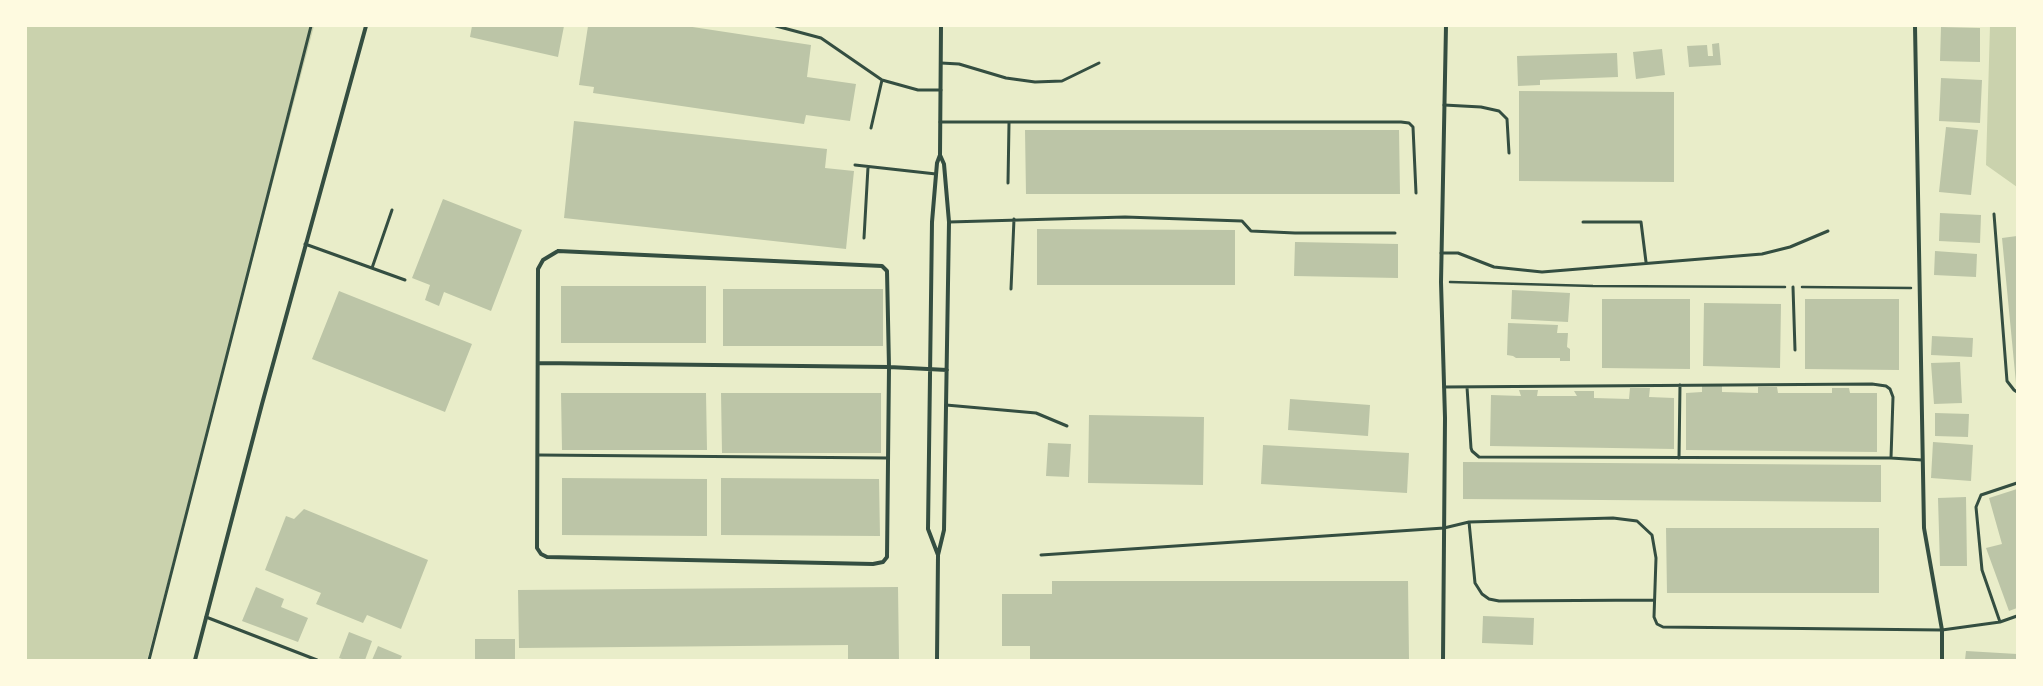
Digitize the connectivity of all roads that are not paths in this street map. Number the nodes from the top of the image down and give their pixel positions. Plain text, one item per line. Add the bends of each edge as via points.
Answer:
1 (311, 26) edge
2 (366, 26) edge
3 (776, 26) edge
4 (941, 26) edge
5 (1446, 26) edge
6 (1915, 26) edge
7 (941, 63) junction
8 (1099, 63) dead end
9 (882, 80) junction
10 (941, 90) junction
11 (1444, 105) junction
12 (940, 122) junction
13 (1009, 123) junction
14 (871, 128) dead end
15 (1509, 153) dead end
16 (940, 155) junction
17 (856, 166) dead end
18 (868, 167) junction
19 (936, 174) junction
20 (1008, 183) dead end
21 (1416, 193) dead end
22 (392, 210) dead end
23 (1994, 214) dead end
24 (1014, 219) junction
25 (949, 222) junction
26 (1583, 222) dead end
27 (1828, 231) dead end
28 (1395, 233) dead end
29 (864, 238) dead end
30 (305, 244) junction
31 (1441, 253) junction
32 (1646, 262) junction
33 (372, 268) junction
34 (405, 280) dead end
35 (1793, 287) road end
36 (1011, 289) dead end
37 (1795, 350) dead end
38 (538, 363) junction
39 (889, 367) junction
40 (929, 369) junction
41 (947, 370) junction
42 (1680, 385) junction
43 (1444, 387) junction
44 (1467, 387) junction
45 (2017, 392) edge
46 (946, 405) junction
47 (1067, 426) dead end
48 (538, 455) junction
49 (888, 458) junction
50 (1679, 458) junction
51 (1891, 458) junction
52 (1922, 460) junction
53 (2017, 483) edge
54 (1469, 522) junction
55 (1444, 528) junction
56 (938, 555) junction
57 (1041, 555) dead end
58 (1654, 600) junction
59 (2017, 616) edge
60 (206, 617) junction
61 (2000, 622) junction
62 (1942, 630) junction
63 (149, 660) edge
64 (195, 660) edge
65 (317, 660) edge
66 (937, 660) edge
67 (1443, 660) edge
68 (1942, 660) edge

1 - 63 lane
2 - 30 street
3 - 9 lane via 821,38
4 - 7 street
5 - 11 street
6 - 52 street
7 - 8 lane via 959,64 1006,78 1035,82 1062,81
7 - 10 street
9 - 10 lane via 918,90
9 - 14 lane
10 - 12 street
11 - 15 lane via 1481,107 1499,111 1507,119
11 - 31 street
12 - 13 lane
12 - 16 street
13 - 20 lane
13 - 21 lane via 1401,122 1413,126
16 - 19 street
16 - 25 street via 944,164
17 - 18 lane
18 - 19 lane
18 - 29 lane
19 - 40 street via 932,222
22 - 33 lane
23 - 45 lane via 2007,381
24 - 25 lane
24 - 28 lane via 1125,217 1242,221 1251,231 1295,234
24 - 36 lane
25 - 41 street
26 - 32 lane via 1641,222
27 - 32 lane via 1790,247 1762,254
30 - 33 lane
30 - 60 street
31 - 32 lane via 1458,253 1494,267 1542,272
31 - 43 street
33 - 34 lane
35 - 37 lane
38 - 39 street
38 - 39 street via 538,269 543,260 558,251 882,266 887,271
38 - 48 street
39 - 40 street
39 - 49 street
40 - 41 street
40 - 56 street via 928,529
41 - 46 street
42 - 44 lane
42 - 50 lane
42 - 51 lane via 1886,386 1893,397
43 - 44 lane
43 - 55 street
44 - 50 lane via 1471,448 1479,456
46 - 47 lane via 1036,414
46 - 56 street via 944,530
48 - 49 lane
48 - 49 street via 537,548 547,557 873,564 883,562 887,557
50 - 51 lane
51 - 52 lane
52 - 62 street via 1924,528
53 - 61 lane via 1981,495 1976,506 1982,570
54 - 55 lane
54 - 58 lane via 1475,583 1489,599
54 - 58 lane via 1614,518 1637,521 1652,535 1656,558
55 - 57 lane
55 - 67 street
56 - 66 street
58 - 62 lane via 1654,617 1657,624 1662,627
59 - 61 lane
60 - 64 street
60 - 65 lane
61 - 62 lane
62 - 68 street

